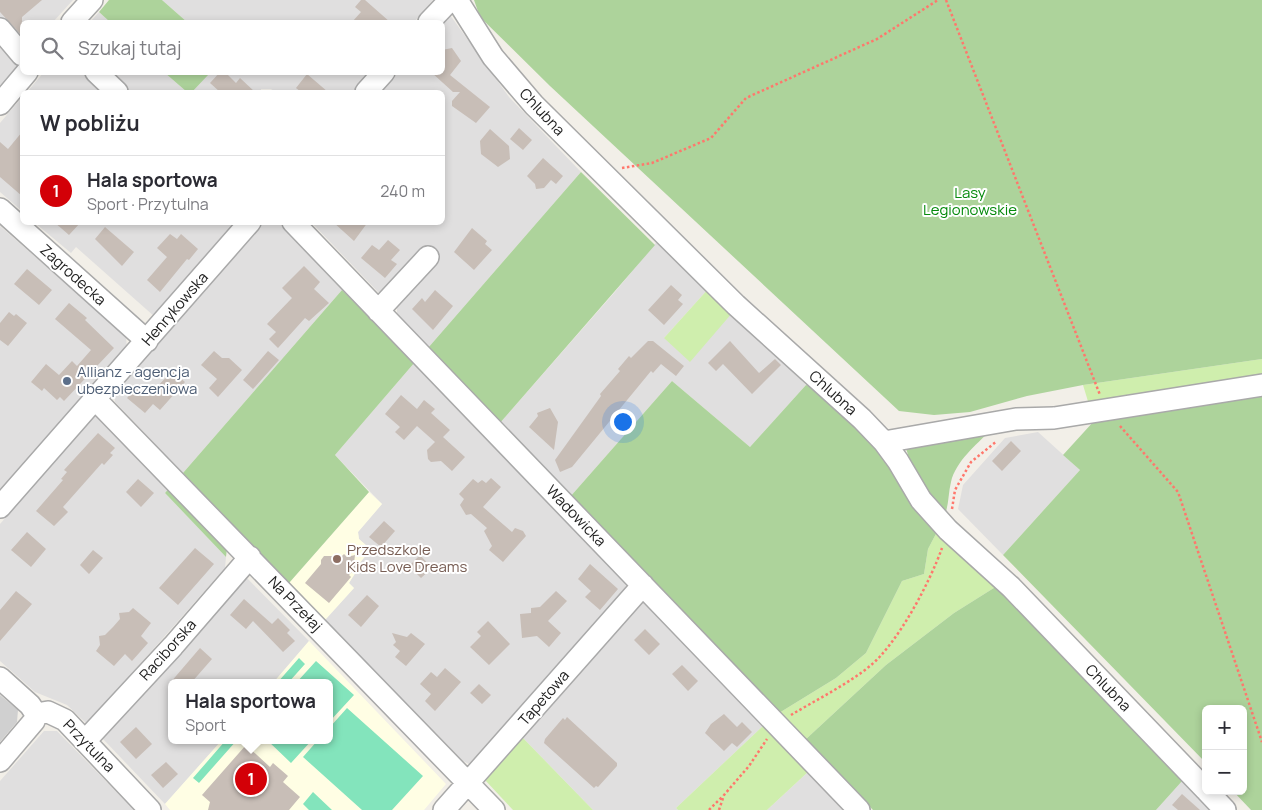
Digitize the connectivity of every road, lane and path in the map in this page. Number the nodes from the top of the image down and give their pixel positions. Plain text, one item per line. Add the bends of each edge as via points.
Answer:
1 (450, 0) edge
2 (456, 0) edge
3 (938, 0) edge
4 (946, 0) edge
5 (431, 20) edge
6 (0, 29) edge
7 (20, 53) edge
8 (24, 75) edge
9 (99, 75) edge
10 (381, 75) edge
11 (115, 90) edge
12 (368, 90) edge
13 (0, 104) edge
14 (600, 172) junction
15 (0, 209) edge
16 (247, 225) edge
17 (296, 225) edge
18 (428, 257) dead end
19 (378, 311) junction
20 (147, 341) junction
21 (1262, 385) edge
22 (96, 400) junction
23 (1105, 409) junction
24 (1016, 419) junction
25 (884, 442) junction
26 (0, 507) edge
27 (948, 530) junction
28 (250, 557) junction
29 (643, 585) junction
30 (0, 678) edge
31 (36, 714) junction
32 (777, 724) junction
33 (85, 741) junction
34 (1262, 742) edge
35 (0, 761) edge
36 (468, 783) junction
37 (1202, 785) edge
38 (724, 795) junction
39 (1212, 795) edge
40 (150, 810) edge
41 (444, 810) edge
42 (494, 810) edge
43 (709, 810) edge
44 (719, 810) edge
45 (859, 810) edge
46 (1225, 810) edge

1 - 5 street
2 - 14 street, Chlubna via 493,57 534,105
3 - 14 path via 877,39 746,98 711,138 652,163
4 - 23 path
6 - 7 street
8 - 13 street
9 - 11 street
10 - 12 street
14 - 25 street, Chlubna via 736,305
15 - 20 street, Zagrodecka
16 - 20 street, Henrykowska
17 - 19 street, Wadowicka
18 - 19 street
19 - 29 street, Wadowicka
20 - 22 street, Henrykowska
21 - 23 street
22 - 26 street, Henrykowska
22 - 28 street, Na Przełaj
23 - 24 street via 1054,418
23 - 34 path via 1178,492
24 - 25 street
24 - 27 path via 971,462 962,475 955,490
25 - 27 street, Chlubna via 921,500
27 - 32 path via 934,569 912,612 871,666
27 - 37 street, Chlubna via 1011,587
28 - 33 street, Raciborska
28 - 36 street, Na Przełaj
29 - 32 street, Wadowicka
29 - 36 street, Tapetowa
30 - 31 street
31 - 33 street, Przytulna via 48,712 56,715
31 - 35 street via 34,721
32 - 38 path via 749,766
32 - 45 street, Wadowicka
33 - 40 street, Przytulna
36 - 41 street, Tapetowa
36 - 42 street, Na Przełaj
38 - 43 path
38 - 44 path
39 - 46 street, Chlubna

